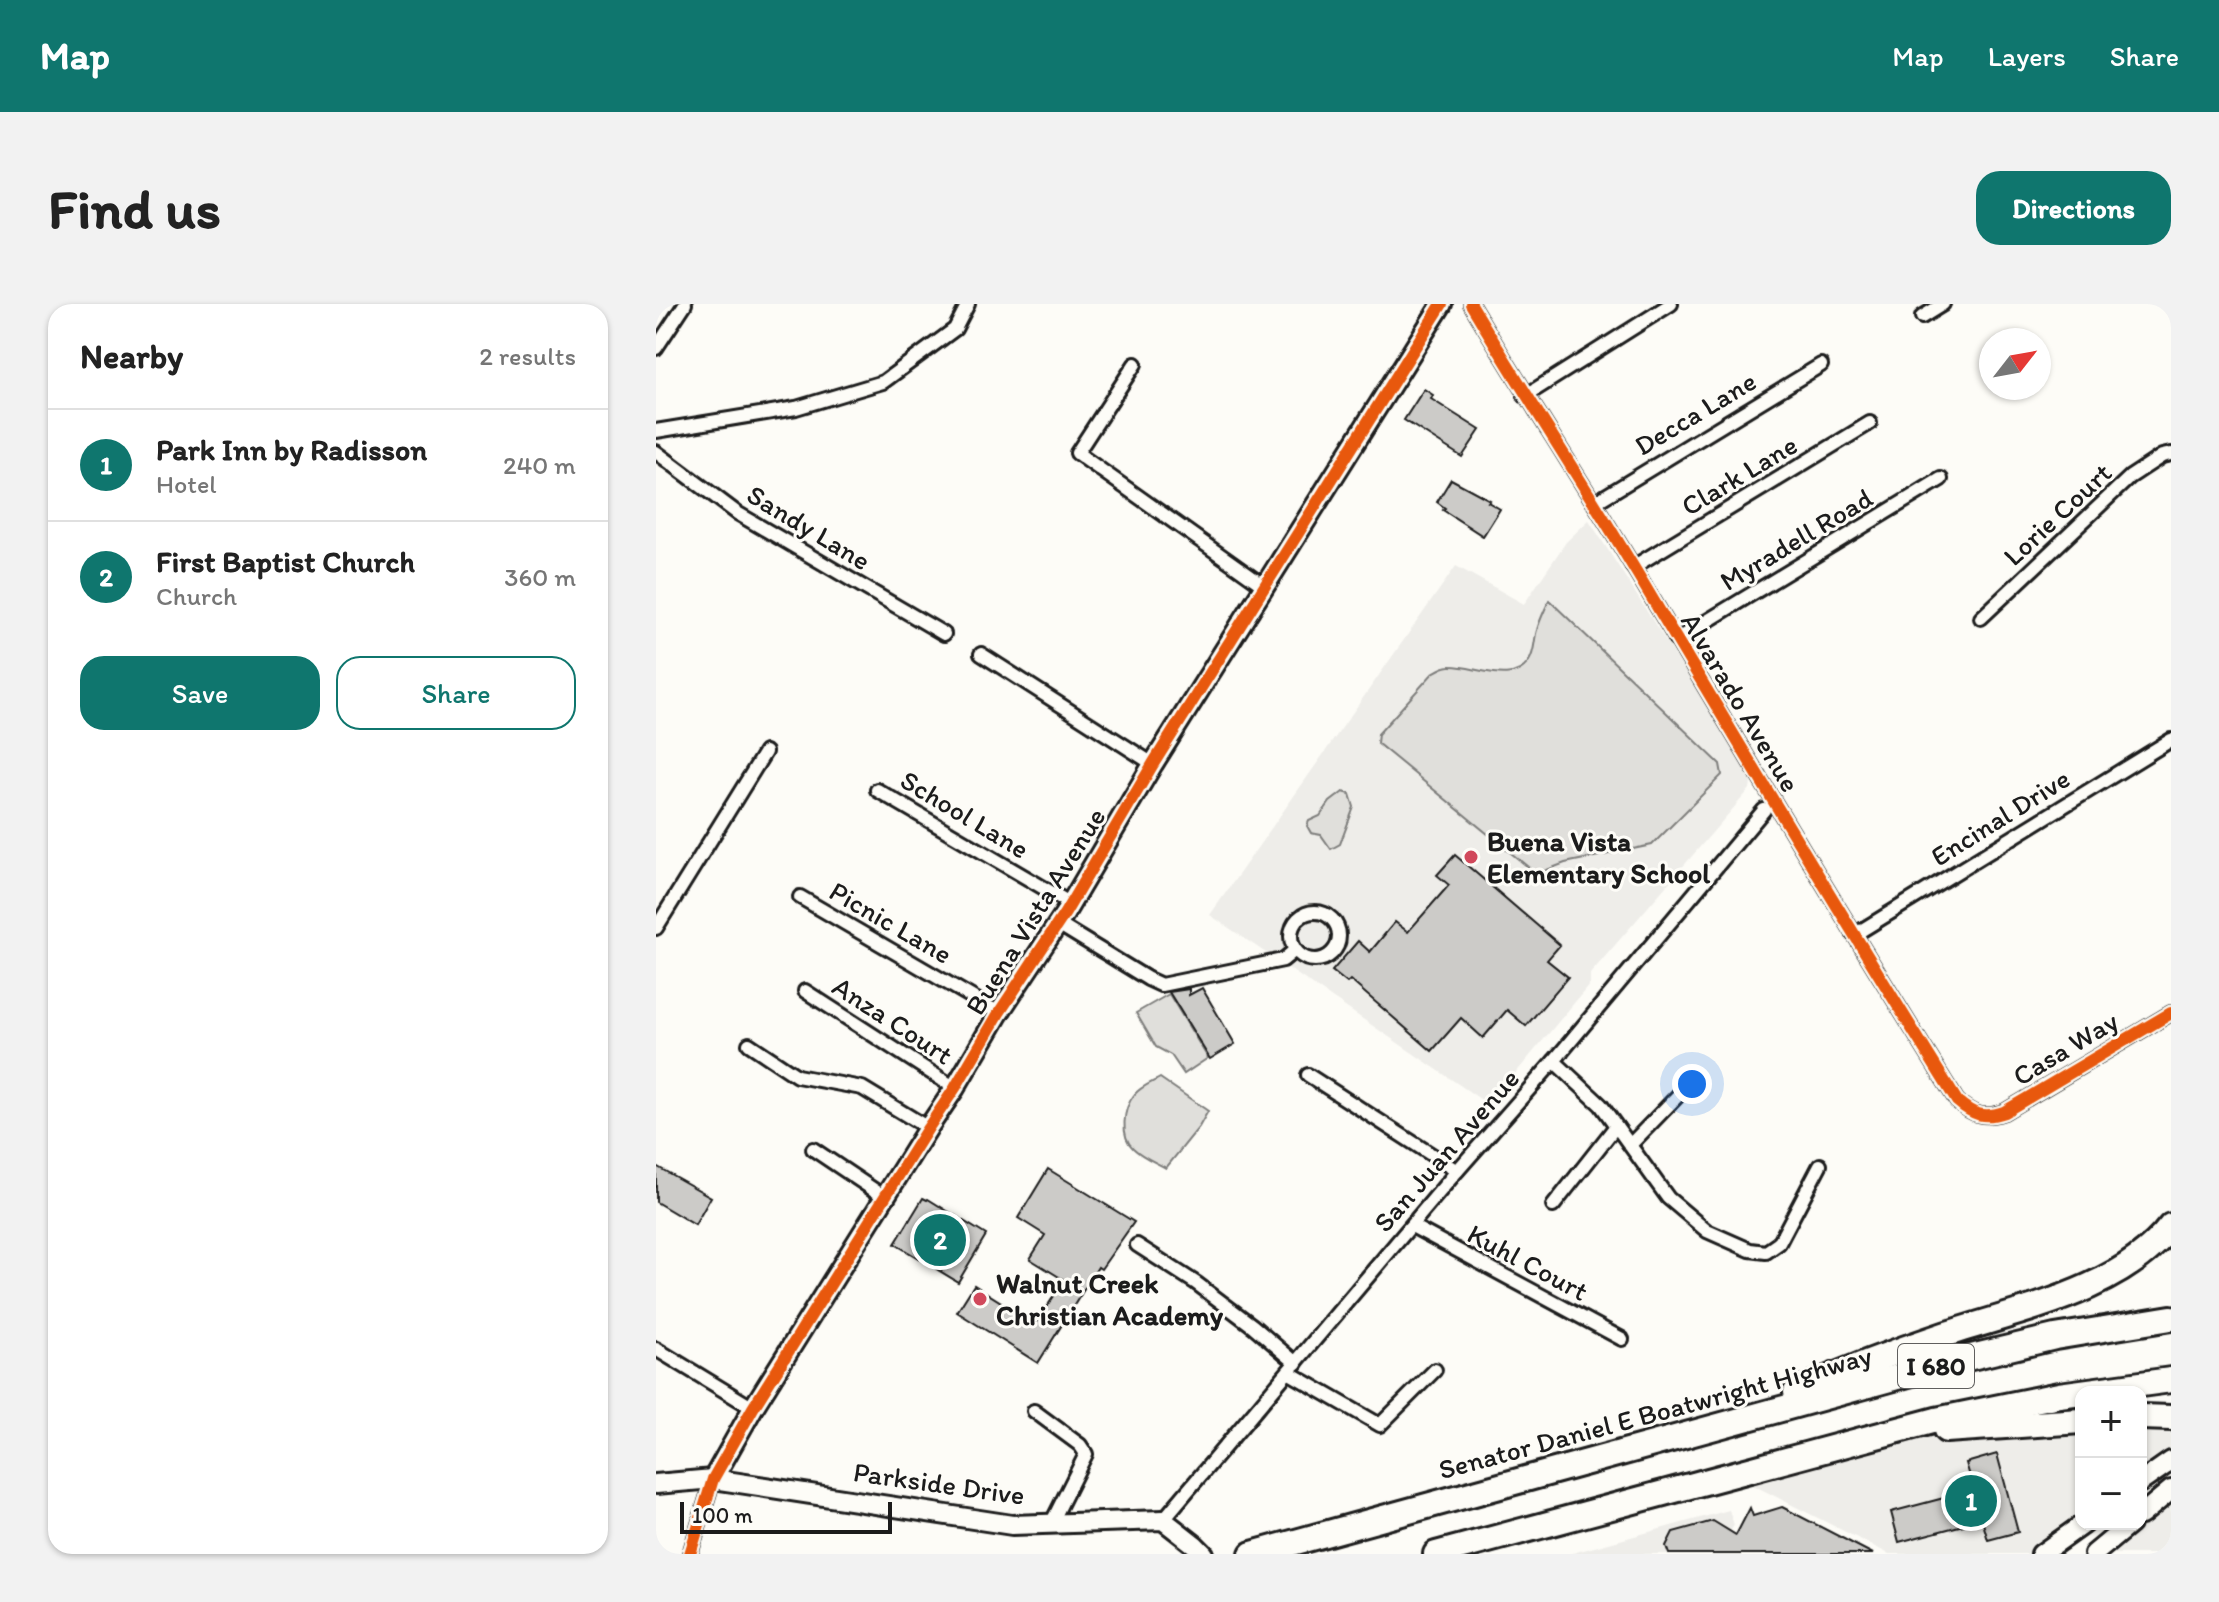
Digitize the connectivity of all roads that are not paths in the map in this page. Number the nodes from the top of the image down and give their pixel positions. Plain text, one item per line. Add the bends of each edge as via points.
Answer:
1 (685, 304) edge
2 (968, 304) edge
3 (1442, 304) edge
4 (1471, 304) edge
5 (1671, 304) edge
6 (1943, 304) edge
7 (1922, 317) dead end
8 (656, 348) edge
9 (1135, 364) dead end
10 (1821, 365) dead end
11 (1525, 396) junction
12 (1870, 423) dead end
13 (656, 431) edge
14 (656, 452) edge
15 (2171, 454) edge
16 (1941, 479) dead end
17 (1594, 503) junction
18 (1633, 567) junction
19 (1264, 586) junction
20 (1981, 618) dead end
21 (944, 634) dead end
22 (1676, 640) junction
23 (981, 654) dead end
24 (2171, 740) edge
25 (765, 752) dead end
26 (1153, 764) junction
27 (877, 790) dead end
28 (1764, 810) dead end
29 (800, 897) dead end
30 (1071, 904) junction
31 (1058, 924) junction
32 (656, 928) edge
33 (1854, 935) junction
34 (1295, 950) dead end
35 (805, 991) dead end
36 (999, 1013) junction
37 (2171, 1013) edge
38 (749, 1044) dead end
39 (1554, 1061) junction
40 (1308, 1075) dead end
41 (1694, 1079) dead end
42 (955, 1088) junction
43 (1980, 1116) joint
44 (1616, 1126) junction
45 (928, 1128) junction
46 (1630, 1145) junction
47 (813, 1149) dead end
48 (1820, 1165) dead end
49 (1457, 1171) junction
50 (886, 1198) junction
51 (1553, 1206) dead end
52 (1412, 1226) junction
53 (2171, 1226) edge
54 (1137, 1245) dead end
55 (2171, 1318) edge
56 (1622, 1339) dead end
57 (656, 1349) edge
58 (1292, 1368) junction
59 (1435, 1370) dead end
60 (2171, 1380) edge
61 (753, 1408) junction
62 (1034, 1411) dead end
63 (2147, 1417) edge
64 (2171, 1418) edge
65 (2075, 1421) edge
66 (1705, 1430) junction
67 (1876, 1435) junction
68 (2171, 1461) edge
69 (2147, 1478) edge
70 (713, 1479) junction
71 (656, 1484) edge
72 (2171, 1490) edge
73 (2147, 1510) edge
74 (1163, 1520) junction
75 (1051, 1524) junction
76 (2075, 1530) edge
77 (2123, 1530) edge
78 (690, 1554) edge
79 (1204, 1554) edge
80 (1252, 1554) edge
81 (1436, 1554) edge
82 (2041, 1554) edge
83 (2094, 1554) edge

1 - 8 street
2 - 13 street via 955,329 883,382 796,408
3 - 19 street, Buena Vista Avenue
4 - 11 street, Alvarado Avenue
5 - 11 street
6 - 7 street
9 - 19 street via 1077,453
10 - 17 street, Decca Lane
11 - 17 street, Alvarado Avenue
12 - 18 street, Clark Lane
14 - 21 street, Sandy Lane via 737,513
15 - 20 street, Lorie Court via 2130,477
16 - 22 street, Myradell Road
17 - 18 street, Alvarado Avenue
18 - 22 street, Alvarado Avenue
19 - 26 street, Buena Vista Avenue
22 - 33 street, Alvarado Avenue
23 - 26 street
24 - 33 street, Encinal Drive
25 - 32 street
26 - 30 street, Buena Vista Avenue
27 - 30 street, School Lane
28 - 39 street, San Juan Avenue
29 - 36 street, Picnic Lane
30 - 31 street, Buena Vista Avenue
31 - 34 street via 1161,985 1283,960
31 - 36 street, Buena Vista Avenue
33 - 43 street, Alvarado Avenue via 1957,1101
35 - 42 street, Anza Court
36 - 42 street, Buena Vista Avenue
37 - 43 street, Casa Way via 2004,1112
38 - 45 street via 797,1076 862,1088
39 - 44 street
39 - 49 street, San Juan Avenue
40 - 49 street
41 - 46 street
42 - 45 street, Buena Vista Avenue
44 - 46 street
44 - 51 street
45 - 50 street, Buena Vista Avenue
46 - 48 street via 1668,1198 1707,1231 1766,1252 1779,1243
47 - 50 street
49 - 52 street, San Juan Avenue
50 - 61 street, Buena Vista Avenue
52 - 56 street, Kuhl Court
52 - 58 street, San Juan Avenue
53 - 66 highway via 2131,1263 2081,1292 1870,1360
54 - 58 street via 1253,1326
55 - 66 highway, Senator Daniel E Boatwright Highway / I 680 via 2023,1344
57 - 61 street
58 - 59 street via 1380,1425
58 - 74 street, San Juan Avenue
60 - 67 highway, I 680 via 2029,1401
61 - 70 street, Buena Vista Avenue
62 - 75 street via 1086,1454
63 - 64 highway
65 - 67 highway
66 - 80 highway, Senator Daniel E Boatwright Highway / I 680
67 - 81 highway, I 680
68 - 69 street
70 - 71 street, Parkside Drive
70 - 75 street, Parkside Drive via 1012,1525
70 - 78 street, Buena Vista Avenue
72 - 73 street
74 - 75 street, Parkside Drive
74 - 79 street
76 - 82 street
77 - 83 street

